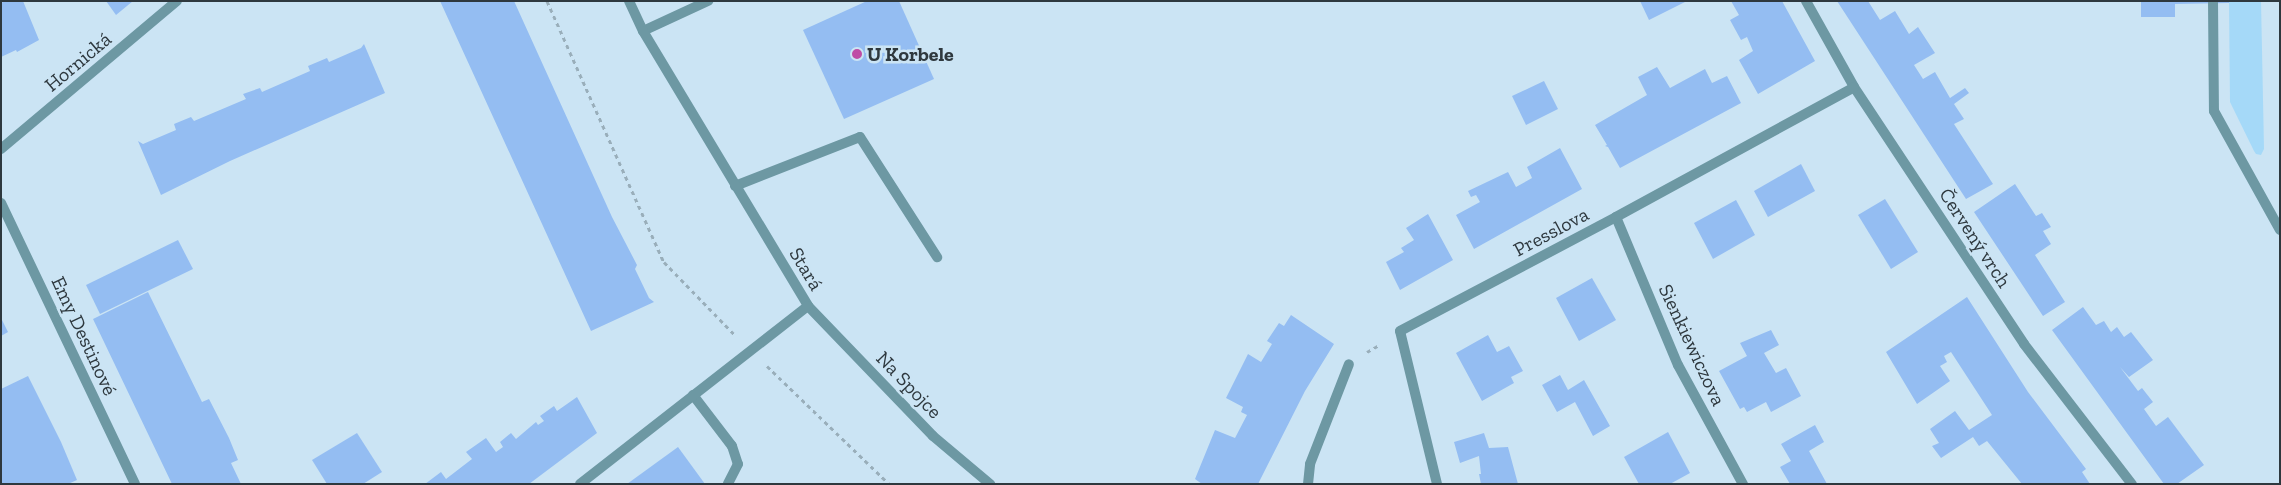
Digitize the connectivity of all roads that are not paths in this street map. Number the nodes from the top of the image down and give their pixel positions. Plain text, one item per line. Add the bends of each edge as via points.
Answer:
1 (177, 1) edge
2 (629, 1) edge
3 (708, 1) edge
4 (1806, 1) edge
5 (2213, 1) edge
6 (643, 31) junction
7 (1854, 87) junction
8 (1, 150) edge
9 (736, 186) junction
10 (1, 204) edge
11 (1616, 217) junction
12 (2280, 230) edge
13 (937, 257) dead end
14 (808, 306) junction
15 (1349, 364) road end
16 (694, 395) junction
17 (135, 484) edge
18 (580, 484) edge
19 (728, 484) edge
20 (990, 484) edge
21 (1308, 484) edge
22 (1437, 484) edge
23 (1743, 484) edge
24 (2132, 484) edge

1 - 8 street, Hornická
2 - 6 street, Stará
3 - 6 street
4 - 7 street, Červený vrch
5 - 12 street via 2214,111
6 - 9 street, Stará
7 - 11 street, Presslova
7 - 24 street, Červený vrch via 2024,344
9 - 13 street via 860,136
9 - 14 street, Stará
10 - 17 street, Emy Destinové
11 - 22 street, Presslova via 1400,331
11 - 23 street, Sienkiewiczova via 1678,365
14 - 16 street, Stará
14 - 20 street, Na Spojce via 933,436
15 - 21 street via 1310,464
16 - 18 street, Stará
16 - 19 street via 732,446 738,464

